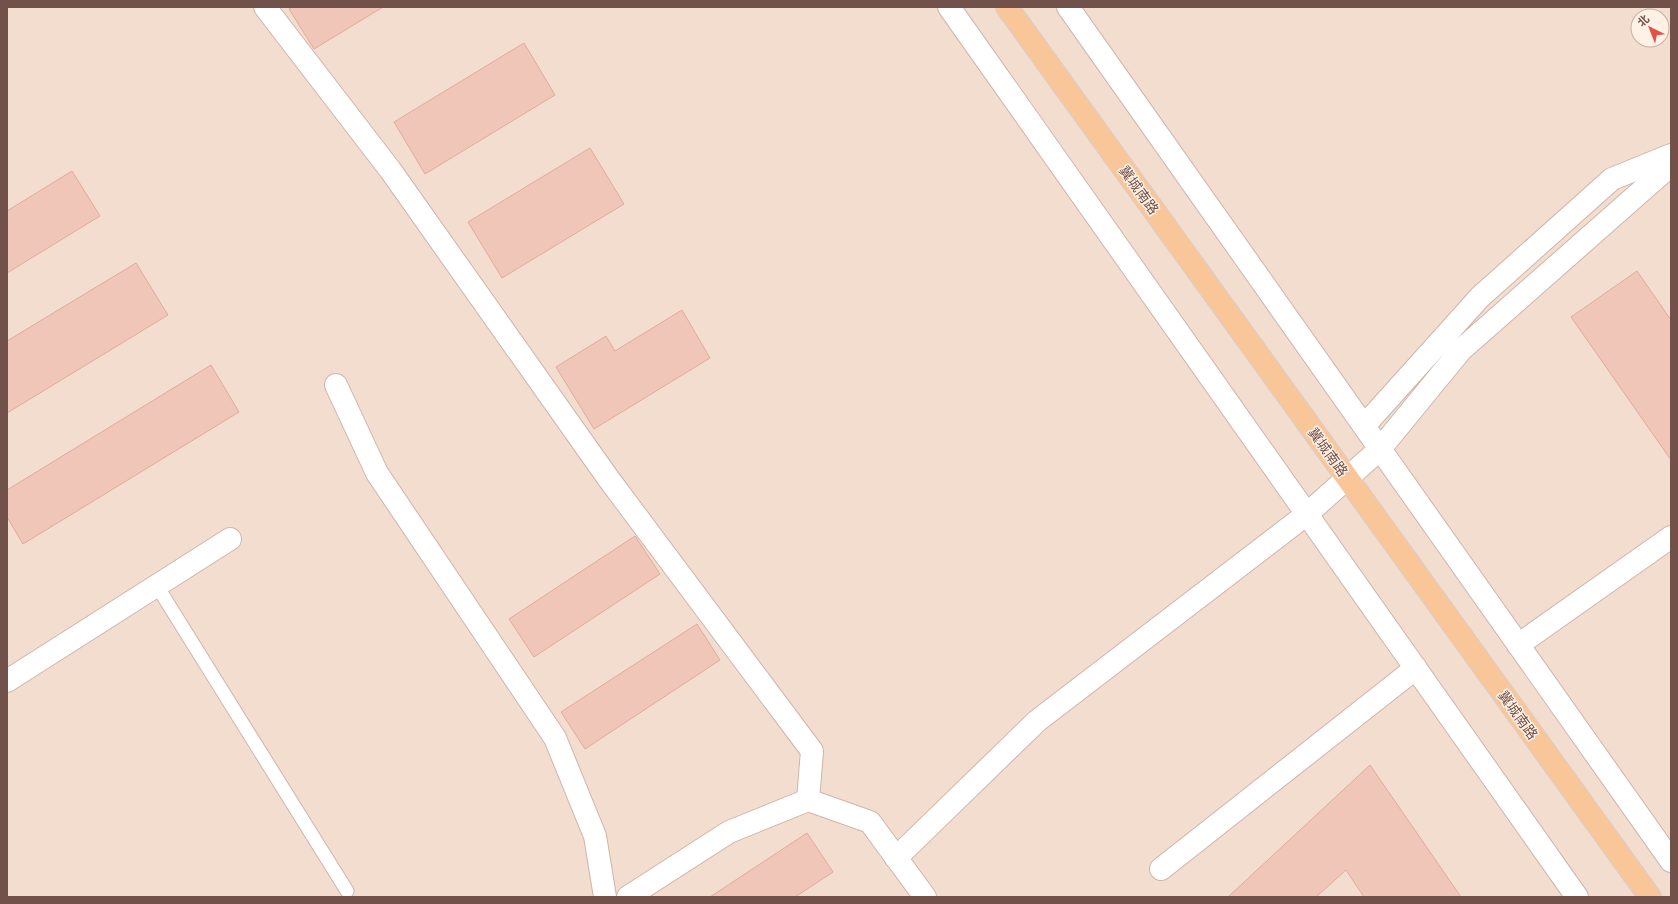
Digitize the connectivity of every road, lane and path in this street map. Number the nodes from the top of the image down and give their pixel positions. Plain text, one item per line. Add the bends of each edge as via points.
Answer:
1 (265, 7) edge
2 (949, 7) edge
3 (1007, 7) edge
4 (1068, 7) edge
5 (1671, 155) edge
6 (1671, 165) edge
7 (336, 385) dead end
8 (1364, 426) junction
9 (1380, 449) junction
10 (1347, 479) junction
11 (1307, 514) junction
12 (1671, 537) edge
13 (230, 539) dead end
14 (157, 586) junction
15 (1518, 645) junction
16 (1416, 668) junction
17 (7, 681) edge
18 (808, 800) junction
19 (896, 858) junction
20 (1671, 861) edge
21 (1161, 869) dead end
22 (347, 891) dead end
23 (605, 897) edge
24 (628, 897) edge
25 (924, 897) edge
26 (1577, 897) edge
27 (1650, 897) edge

1 - 18 street via 391,171 608,478 812,752
2 - 11 street
3 - 10 main road, 冀城南路
4 - 8 street
5 - 8 street via 1612,179 1480,298
6 - 9 street via 1461,350
7 - 23 street via 377,473 555,738 595,836
8 - 9 street
9 - 10 street
9 - 15 street
10 - 11 street
10 - 27 main road, 冀城南路
11 - 16 street
11 - 19 street via 1037,721
12 - 15 street
13 - 14 street
14 - 17 street
14 - 22 lane
15 - 20 street
16 - 21 street
16 - 26 street
18 - 19 street via 870,822
18 - 24 street via 729,832
19 - 25 street

